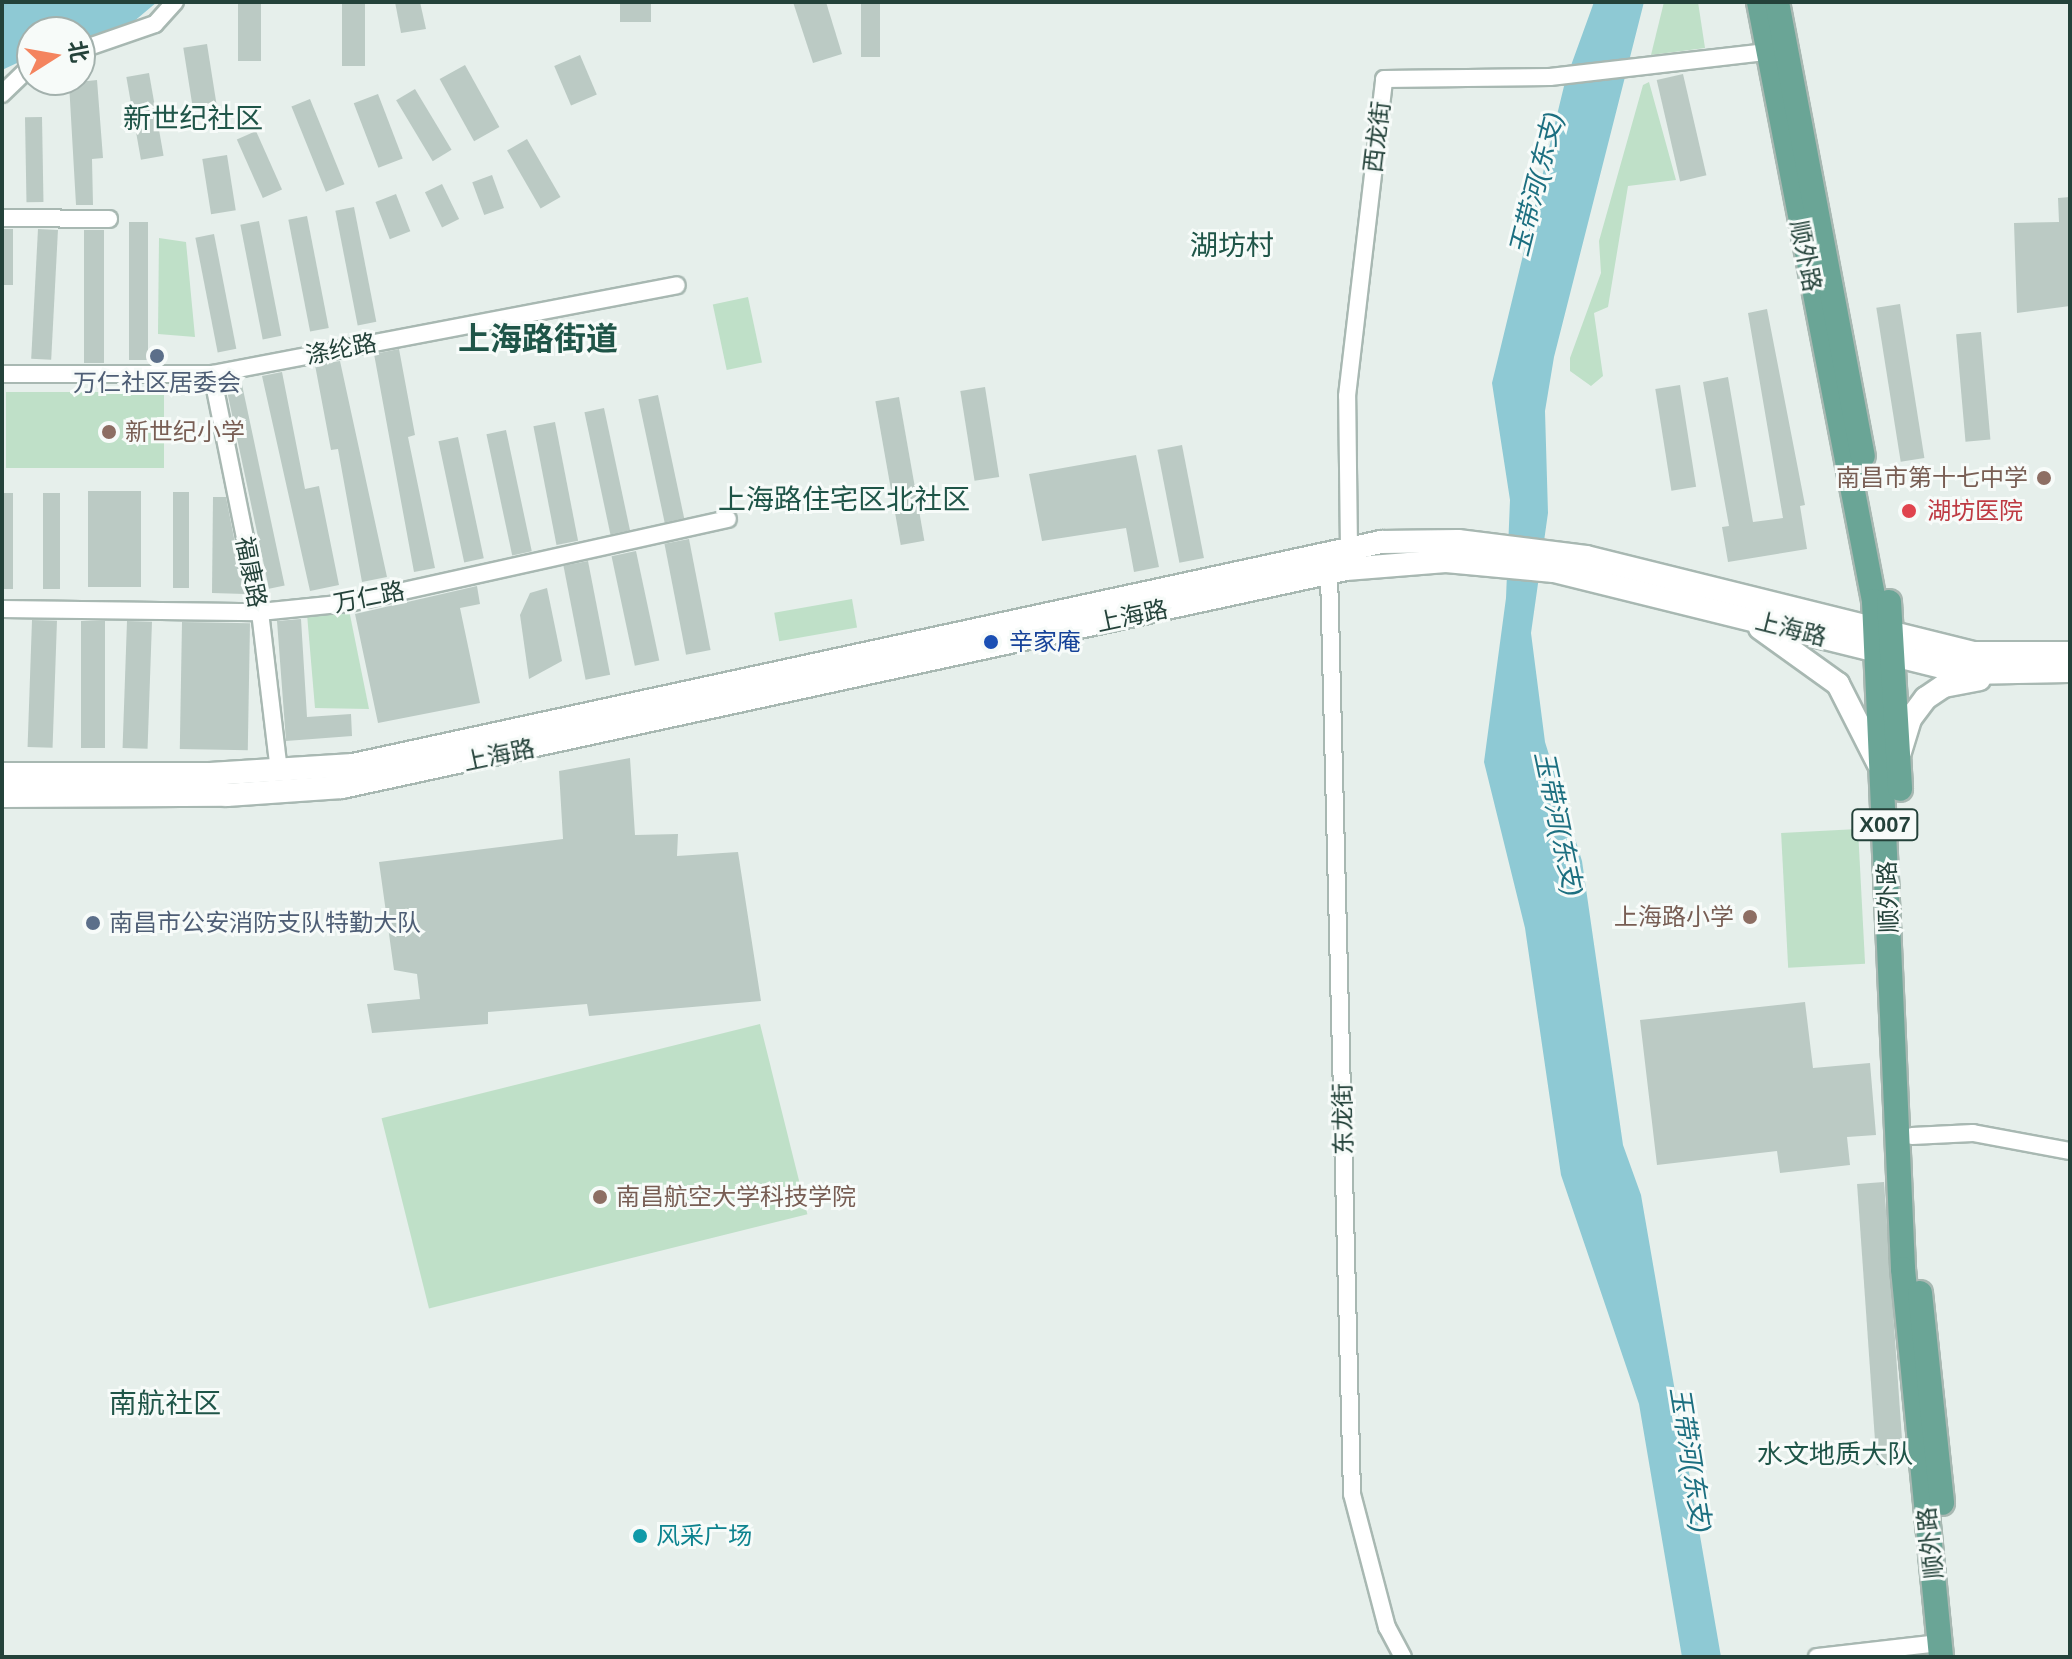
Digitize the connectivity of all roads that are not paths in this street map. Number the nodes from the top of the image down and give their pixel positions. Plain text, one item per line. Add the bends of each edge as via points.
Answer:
1 (175, 2) edge
2 (1759, 2) edge
3 (1777, 2) edge
4 (96, 42) edge
5 (1777, 51) junction
6 (2, 218) edge
7 (109, 219) dead end
8 (677, 285) dead end
9 (2, 374) edge
10 (212, 374) junction
11 (728, 519) dead end
12 (1349, 549) junction
13 (1551, 562) junction
14 (1329, 573) junction
15 (2, 609) edge
16 (260, 612) junction
17 (1742, 617) junction
18 (1885, 642) junction
19 (2070, 653) edge
20 (2070, 671) edge
21 (2000, 676) junction
22 (1899, 757) junction
23 (279, 772) junction
24 (2, 774) edge
25 (1883, 782) junction
26 (2, 796) edge
27 (1912, 1136) junction
28 (2070, 1151) edge
29 (1946, 1652) edge
30 (1403, 1657) edge
31 (1817, 1657) edge

1 - 4 street via 155,24 132,25
2 - 5 main road, 顺外路
3 - 5 main road, 顺外路
5 - 12 street, 西龙街 via 1550,77 1384,79 1347,396
5 - 18 main road, 顺外路
6 - 7 street
8 - 10 street, 涤纶路
9 - 10 street, 涤纶路
10 - 16 street, 福康路
11 - 16 street, 万仁路 via 349,603
12 - 13 main road, 上海路 via 1458,541
12 - 23 main road, 上海路 via 353,765
13 - 14 main road, 上海路 via 1446,561
13 - 17 main road, 上海路
13 - 18 main road, 上海路
14 - 26 main road, 上海路 via 342,787 227,795
14 - 30 street, 东龙街 via 1352,1494 1387,1627
15 - 16 street, 万仁路
16 - 23 street, 福康路
17 - 18 main road, 上海路
17 - 25 main road via 1838,684 1867,733
18 - 19 main road, 上海路 via 1974,653
18 - 21 main road, 上海路
18 - 22 main road, 顺外路
18 - 25 main road, 顺外路 / X007
20 - 21 main road, 上海路
21 - 22 main road via 1944,686 1926,698 1910,719
22 - 27 main road, 顺外路
23 - 24 main road, 上海路
25 - 29 main road, 顺外路 / X007 via 1903,1269
27 - 28 street via 1973,1133
27 - 29 main road, 顺外路
29 - 31 street

